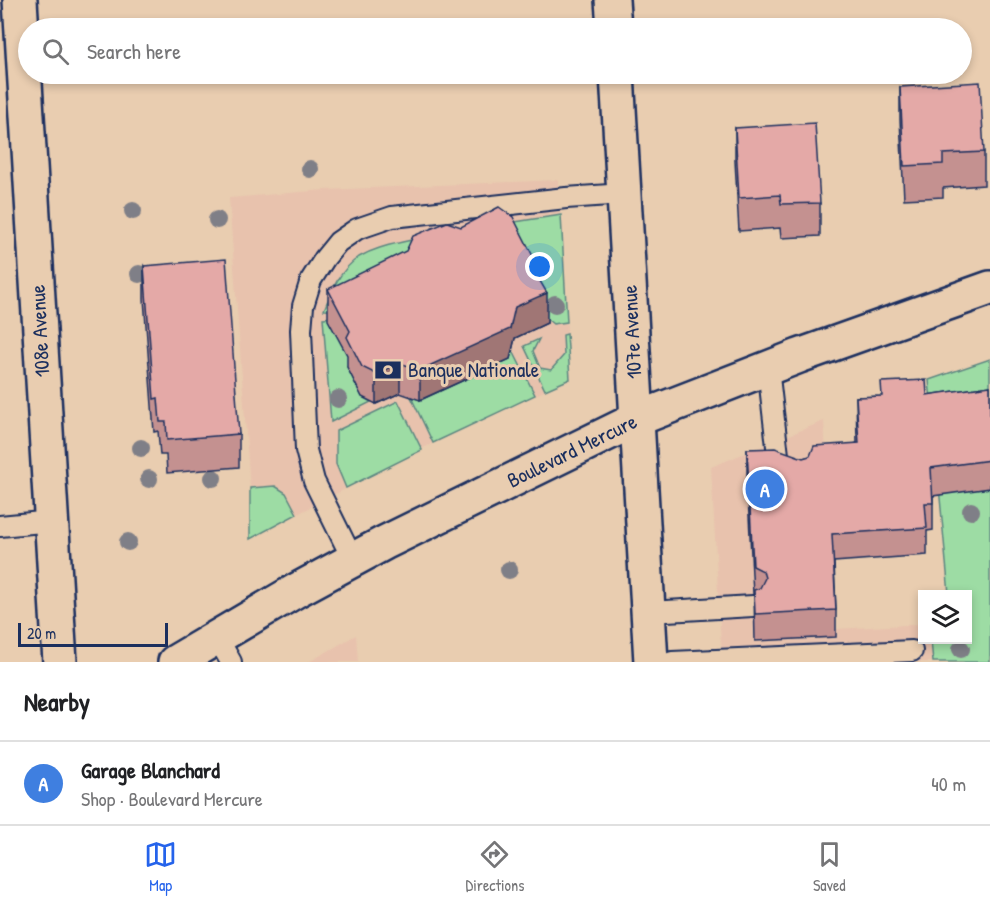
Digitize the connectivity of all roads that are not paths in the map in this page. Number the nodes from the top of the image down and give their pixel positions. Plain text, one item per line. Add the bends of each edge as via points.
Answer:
1 (20, 0) edge
2 (612, 0) edge
3 (21, 18) edge
4 (613, 18) edge
5 (25, 84) edge
6 (618, 84) edge
7 (624, 194) junction
8 (990, 288) edge
9 (768, 368) junction
10 (637, 419) junction
11 (802, 474) edge
12 (52, 521) junction
13 (0, 526) edge
14 (353, 560) junction
15 (753, 606) edge
16 (649, 612) junction
17 (224, 650) edge
18 (912, 651) dead end
19 (60, 662) edge
20 (175, 662) edge
21 (651, 662) edge
22 (672, 662) edge

1 - 3 street, 108e Avenue
2 - 4 street
5 - 12 street, 108e Avenue
6 - 7 street, 107e Avenue
7 - 10 street, 107e Avenue
7 - 14 lane via 392,217 357,230 338,242 325,258 311,280 303,306 306,450 314,482
8 - 9 street, Boulevard Mercure
9 - 10 street, Boulevard Mercure
9 - 11 lane via 779,464
10 - 14 street, Boulevard Mercure
10 - 16 street, 107e Avenue
12 - 13 lane
12 - 19 street, 108e Avenue
14 - 17 street, Boulevard Mercure
15 - 16 lane
16 - 21 street, 107e Avenue
17 - 20 street, Boulevard Mercure
18 - 22 lane

